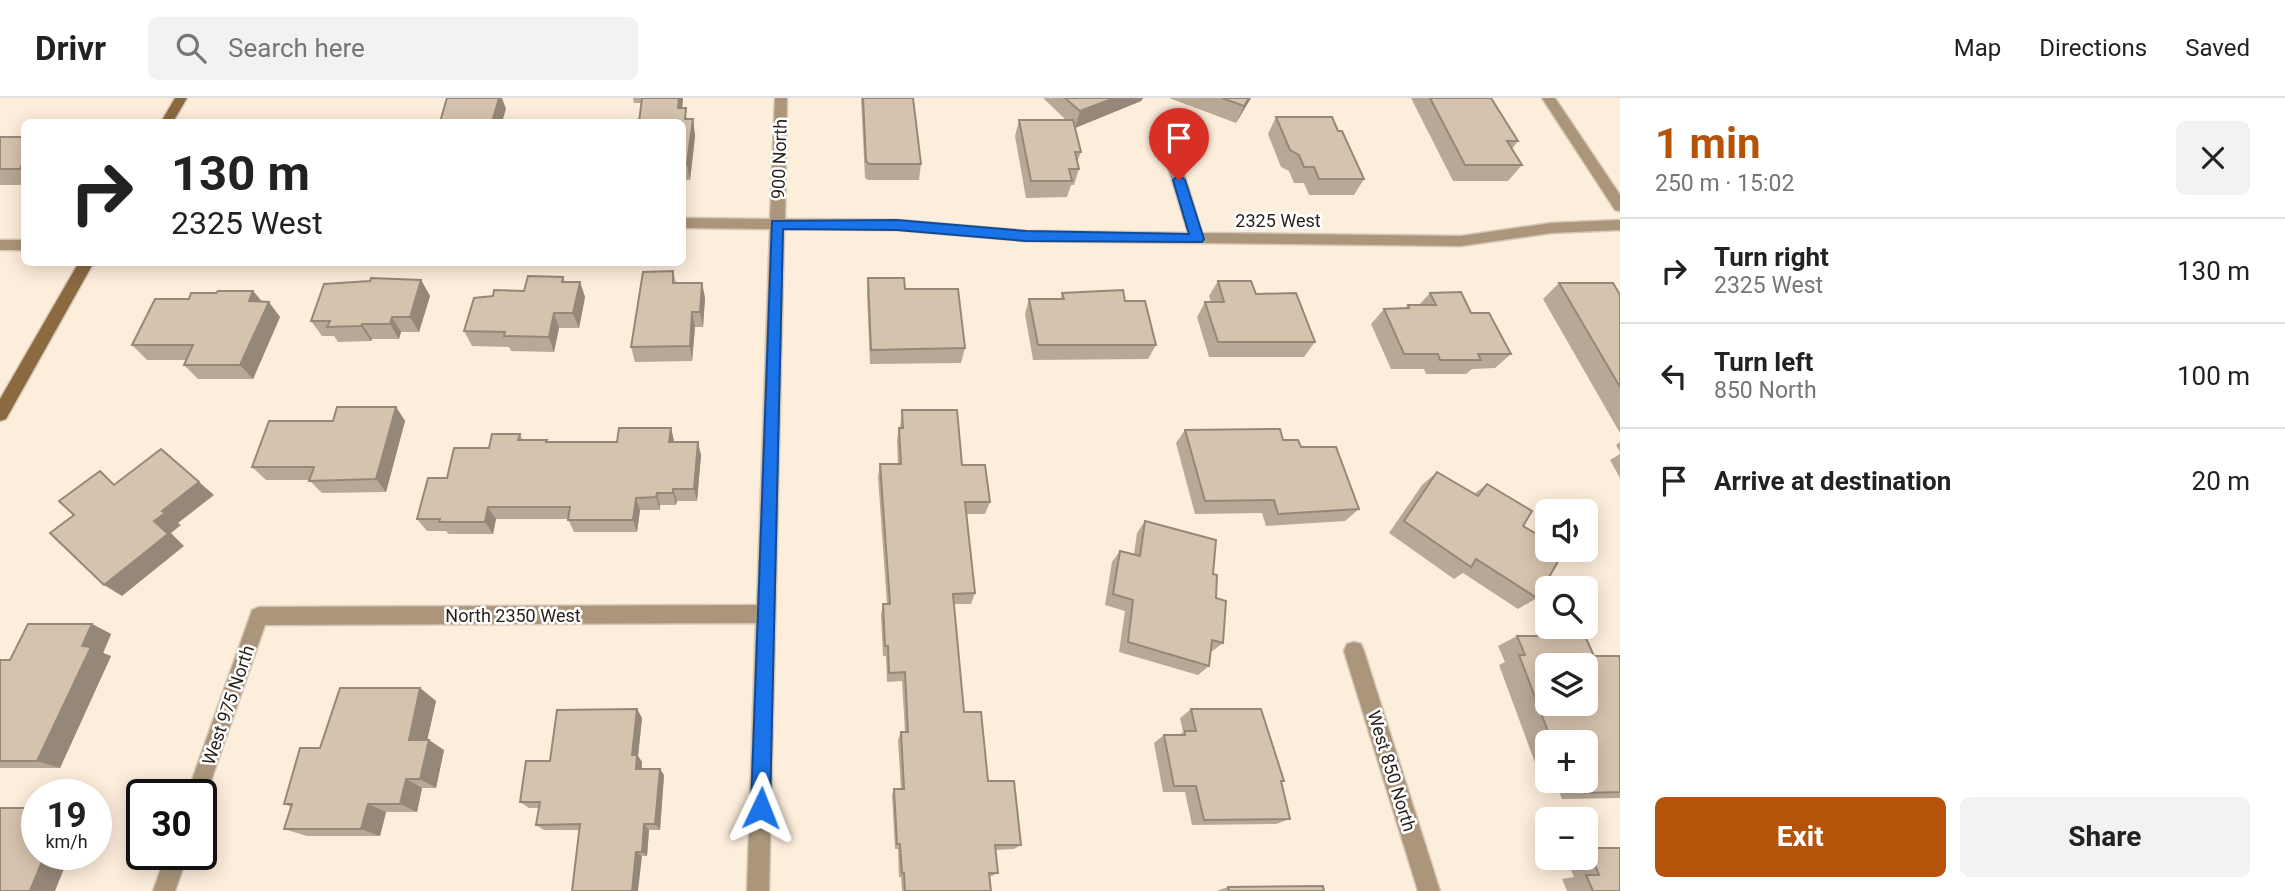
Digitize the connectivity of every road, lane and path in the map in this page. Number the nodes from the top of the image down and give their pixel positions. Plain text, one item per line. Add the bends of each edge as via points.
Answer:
1 (181, 98) edge
2 (781, 98) edge
3 (1548, 98) edge
4 (169, 119) edge
5 (1173, 160) dead end
6 (1620, 206) edge
7 (686, 223) edge
8 (776, 225) junction
9 (1620, 225) edge
10 (1197, 239) junction
11 (0, 245) edge
12 (21, 245) edge
13 (85, 266) edge
14 (0, 414) edge
15 (766, 614) junction
16 (259, 616) joint
17 (1354, 651) dead end
18 (202, 779) edge
19 (171, 870) edge
20 (164, 891) edge
21 (758, 891) edge
22 (1429, 891) edge

1 - 4 main road
2 - 8 street, 900 North
3 - 6 street
5 - 10 street
7 - 8 street, 2325 West
8 - 10 street, 2325 West via 897,225 1026,236
8 - 15 street, 900 North
9 - 10 street, 2325 West via 1551,228 1461,241
11 - 12 street
13 - 14 main road
15 - 16 street, North 2350 West
15 - 21 street, 900 North
16 - 18 street, West 975 North
17 - 22 street, West 850 North
19 - 20 street

